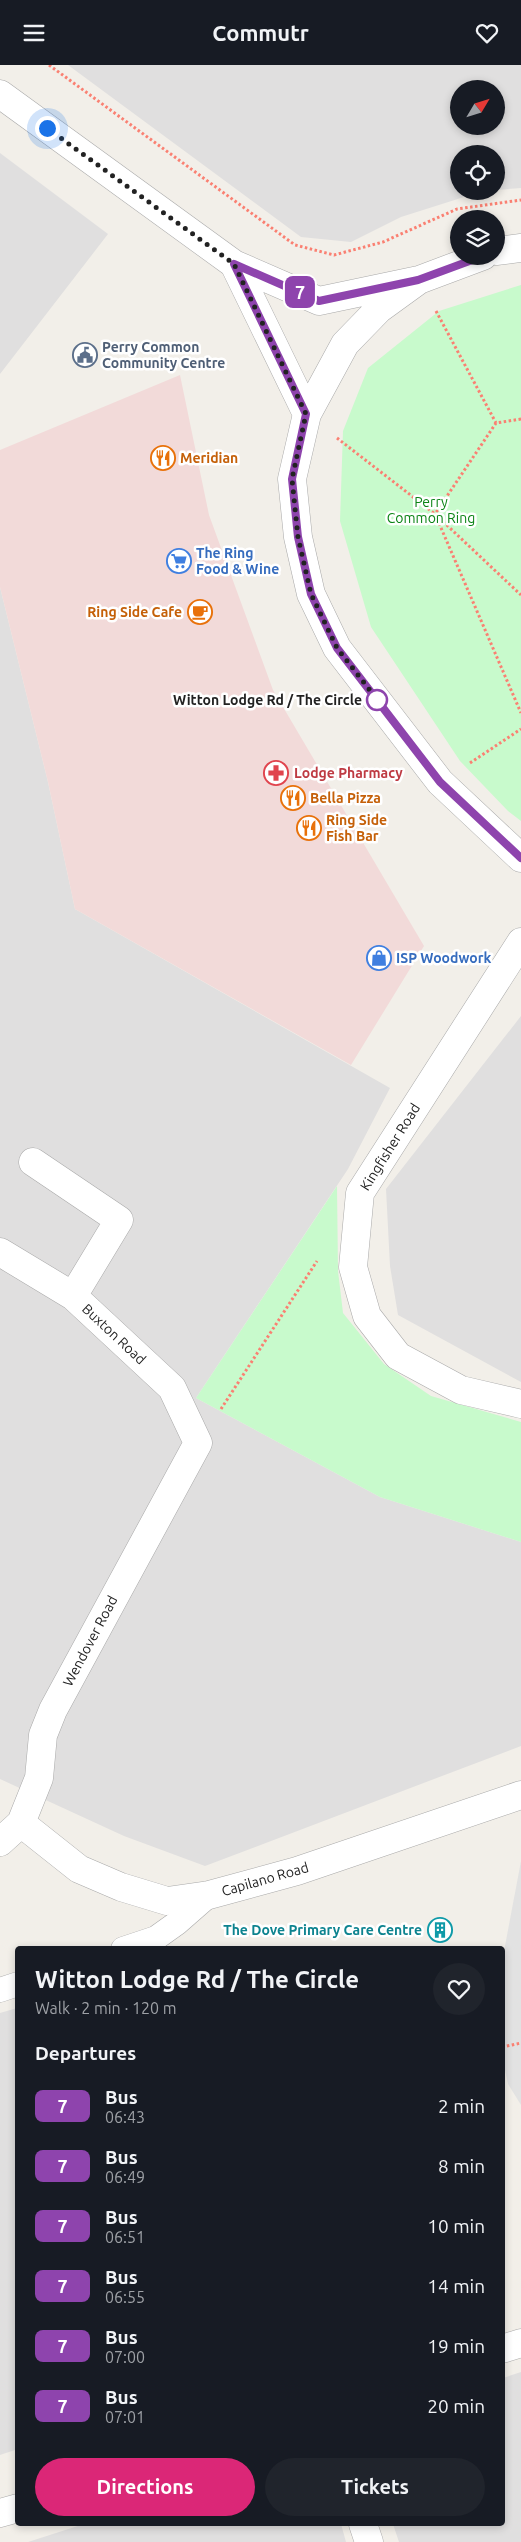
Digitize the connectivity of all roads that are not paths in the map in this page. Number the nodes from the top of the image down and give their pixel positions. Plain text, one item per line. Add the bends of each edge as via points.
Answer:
1 (0, 94) edge
2 (521, 248) edge
3 (505, 250) edge
4 (234, 264) junction
5 (459, 265) edge
6 (418, 280) junction
7 (306, 414) junction
8 (521, 858) edge
9 (521, 942) edge
10 (33, 1162) dead end
11 (0, 1252) edge
12 (73, 1296) junction
13 (521, 1404) edge
14 (198, 1443) joint
15 (521, 1795) edge
16 (21, 1823) junction
17 (0, 1842) edge
18 (209, 1895) junction
19 (132, 1946) edge
20 (15, 1985) edge
21 (0, 1990) edge
22 (521, 2343) edge
23 (505, 2348) edge
24 (15, 2509) edge
25 (0, 2513) edge
26 (364, 2526) edge
27 (369, 2542) edge

1 - 4 street
2 - 3 street
4 - 6 street via 319,301
4 - 7 street
5 - 6 street
6 - 7 street via 379,309 345,344
7 - 8 street via 292,479 298,537 311,594 337,648 440,782
9 - 13 street, Kingfisher Road via 360,1193 353,1267 367,1316 398,1356 461,1390
10 - 12 street via 119,1220
11 - 12 street, Buxton Road
12 - 14 street, Buxton Road via 172,1388
14 - 16 street, Wendover Road via 53,1710 43,1735 38,1778
15 - 18 street, Capilano Road via 297,1871
16 - 17 street, Wendover Road
16 - 18 street, Capilano Road via 79,1869 121,1887 167,1901
18 - 19 lane via 156,1938
20 - 21 lane
22 - 23 street
24 - 25 street
26 - 27 street

